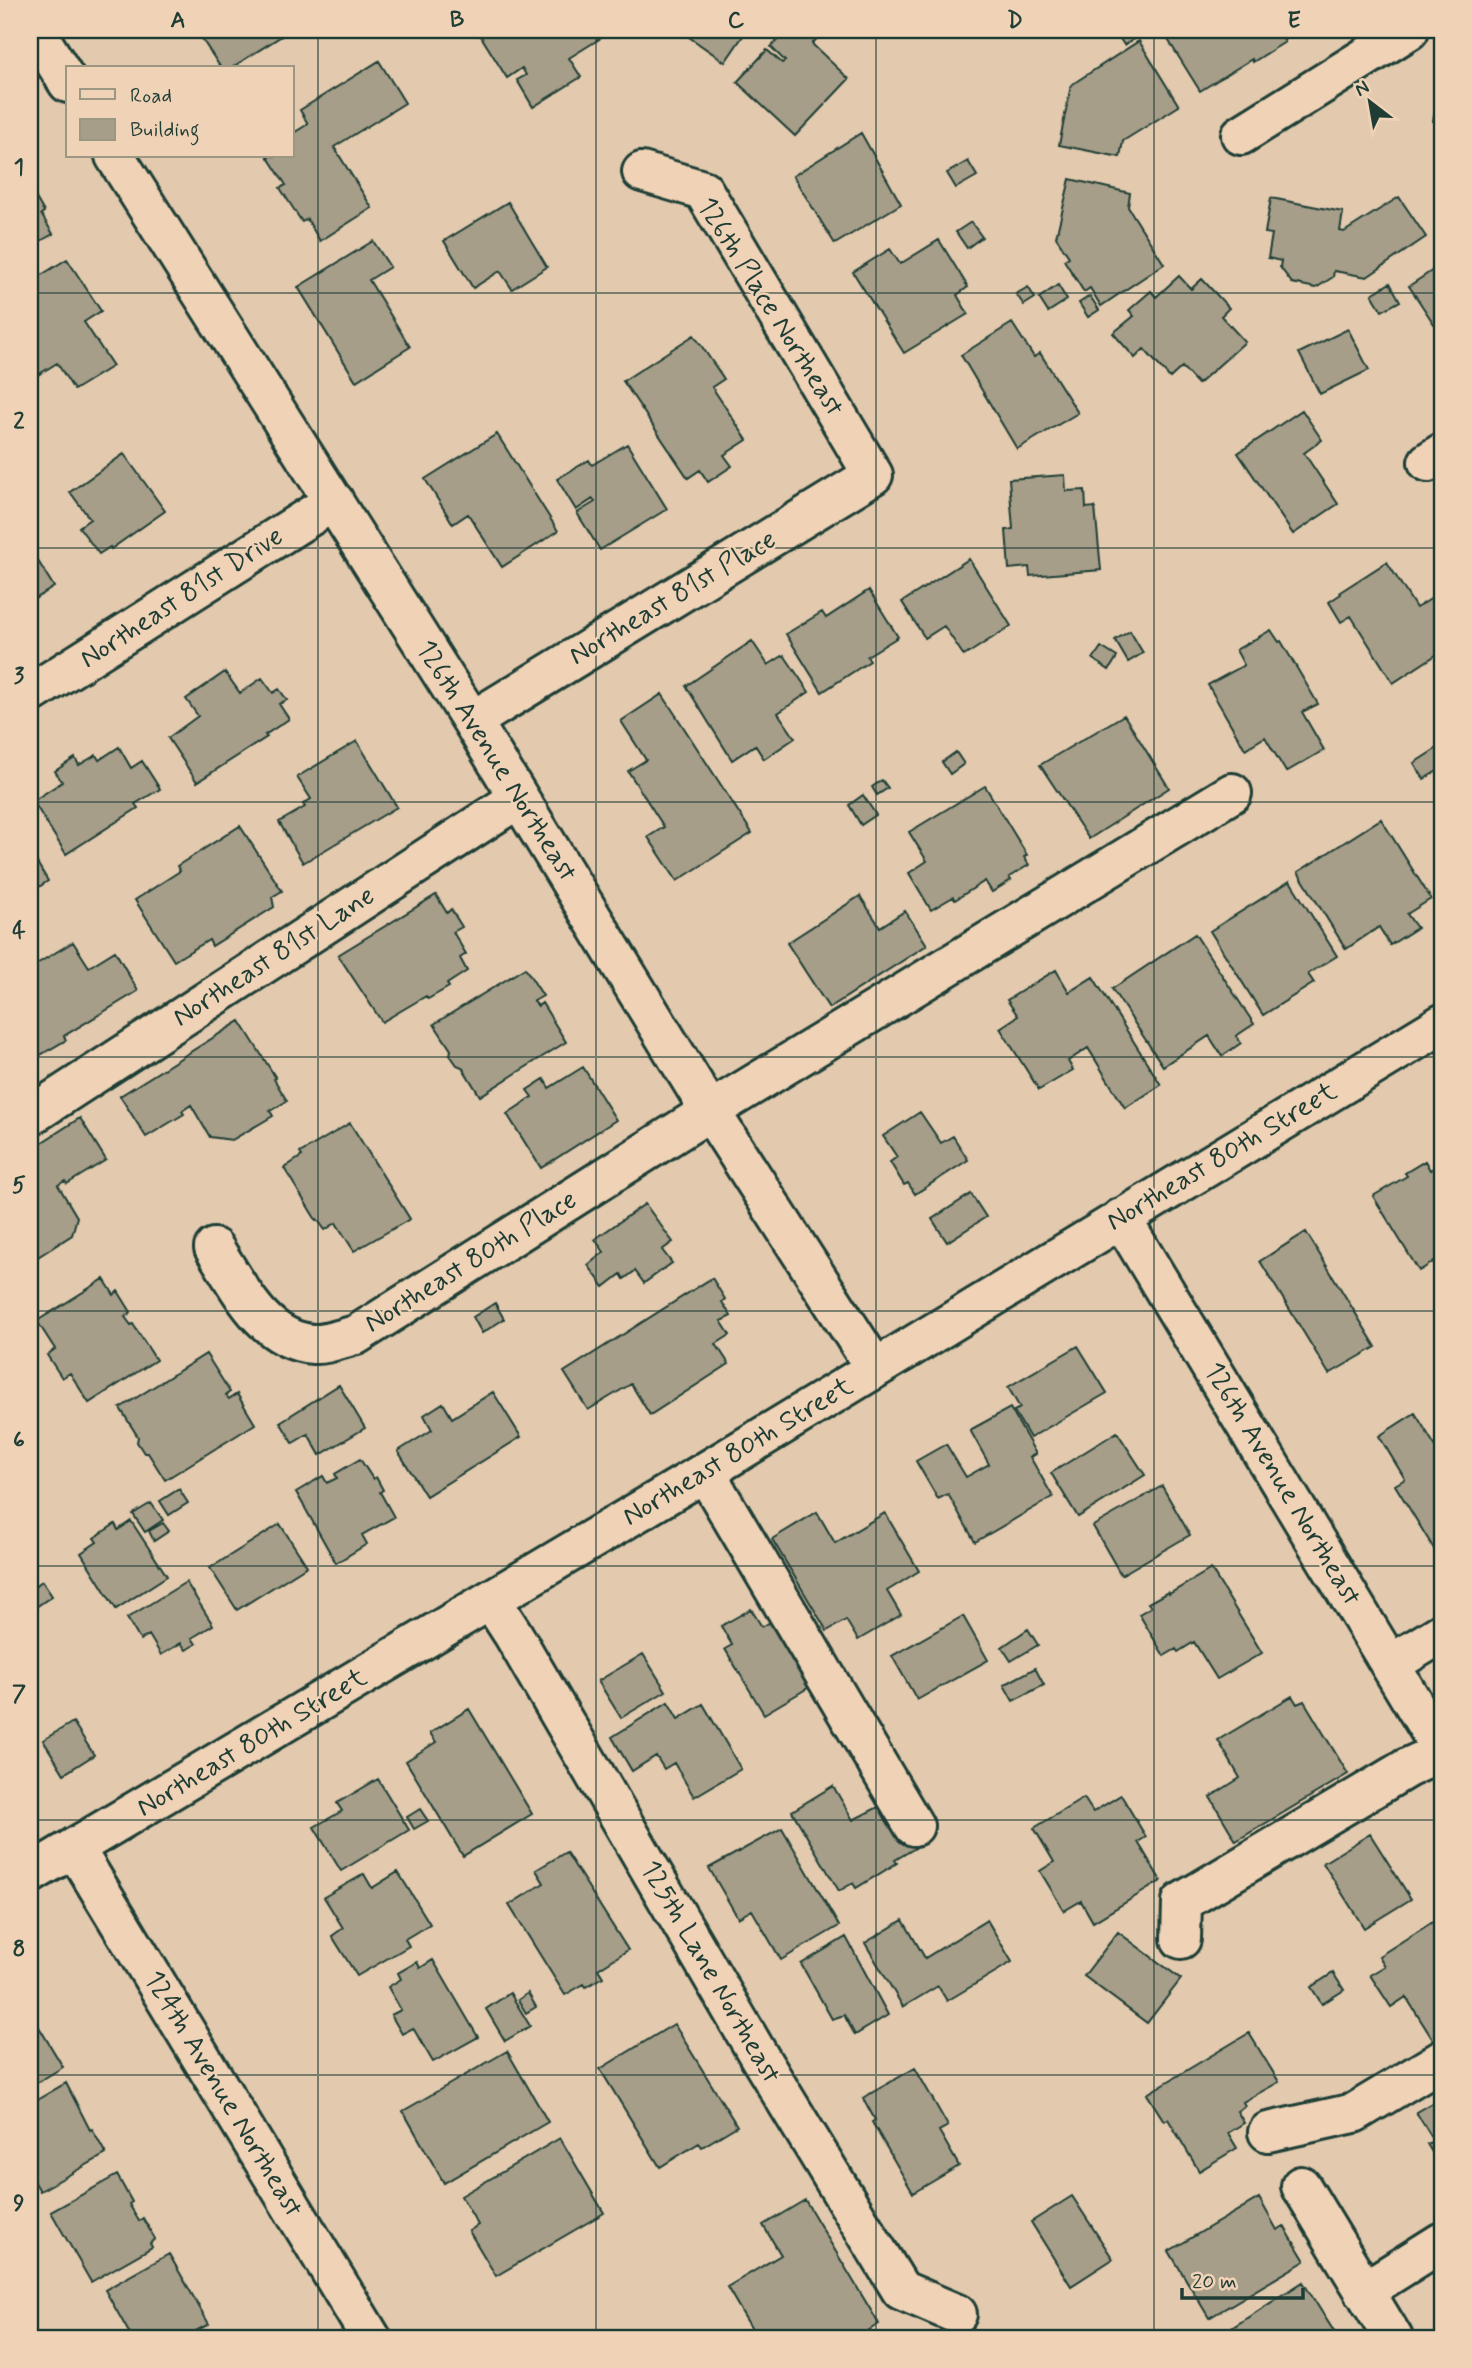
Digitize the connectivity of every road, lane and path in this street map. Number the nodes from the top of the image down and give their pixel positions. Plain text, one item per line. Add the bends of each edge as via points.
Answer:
1 (35, 30) edge
2 (1409, 30) edge
3 (66, 80) edge
4 (1241, 135) dead end
5 (116, 158) edge
6 (642, 172) dead end
7 (873, 475) joint
8 (334, 501) junction
9 (30, 694) edge
10 (472, 721) junction
11 (1232, 793) dead end
12 (519, 797) junction
13 (1442, 1024) edge
14 (710, 1111) junction
15 (30, 1116) edge
16 (1121, 1218) junction
17 (214, 1248) dead end
18 (875, 1368) junction
19 (705, 1472) junction
20 (491, 1600) junction
21 (1442, 1633) edge
22 (1391, 1664) junction
23 (1442, 1752) edge
24 (914, 1826) dead end
25 (75, 1849) junction
26 (30, 1874) edge
27 (1181, 1939) dead end
28 (1442, 2060) edge
29 (1268, 2132) dead end
30 (1301, 2186) dead end
31 (1442, 2242) edge
32 (1364, 2291) junction
33 (957, 2314) dead end
34 (371, 2338) edge
35 (1393, 2338) edge

1 - 3 street
2 - 4 street
5 - 8 street, 126th Avenue Northeast
6 - 7 street, 126th Place Northeast via 703,190
7 - 10 street, Northeast 81st Place
8 - 9 street, Northeast 81st Drive
8 - 10 street, 126th Avenue Northeast
10 - 12 street, 126th Avenue Northeast
11 - 14 street, Northeast 80th Place
12 - 14 street, 126th Avenue Northeast
12 - 15 street, Northeast 81st Lane
13 - 16 street, Northeast 80th Street
14 - 17 street, Northeast 80th Place via 356,1335 314,1345 285,1338 255,1311
14 - 18 street, 126th Avenue Northeast
16 - 18 street, Northeast 80th Street
16 - 22 street, 126th Avenue Northeast
18 - 19 street, Northeast 80th Street
19 - 20 street, Northeast 80th Street
19 - 24 street
20 - 25 street, Northeast 80th Street
20 - 33 street, 125th Lane Northeast via 901,2290
21 - 22 street
22 - 23 street, 126th Avenue Northeast
23 - 27 street via 1407,1768 1182,1902
25 - 26 street, Northeast 80th Street
25 - 34 street, 124th Avenue Northeast
28 - 29 street via 1354,2113
30 - 32 street
31 - 32 street
32 - 35 street

